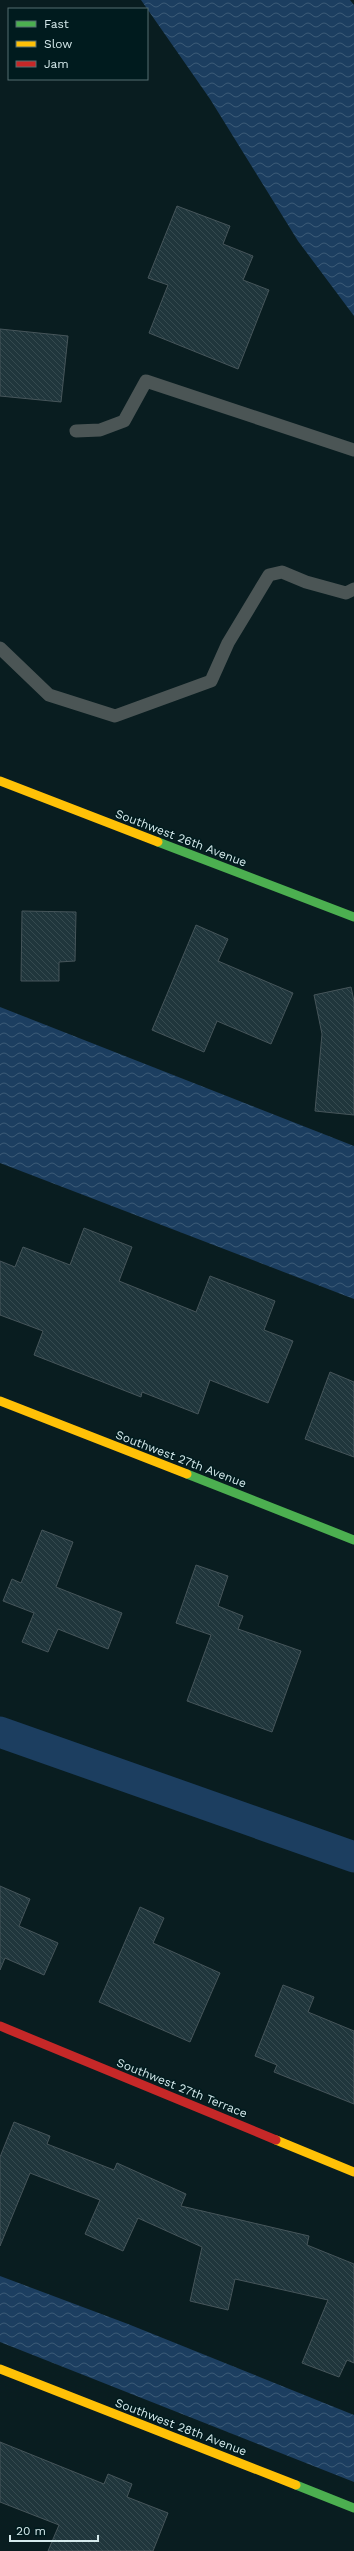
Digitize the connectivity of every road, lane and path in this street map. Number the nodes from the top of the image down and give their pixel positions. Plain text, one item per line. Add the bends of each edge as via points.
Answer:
1 (76, 431) dead end
2 (354, 450) edge
3 (354, 590) edge
4 (0, 648) edge
5 (0, 781) edge
6 (354, 917) edge
7 (0, 1401) edge
8 (354, 1540) edge
9 (0, 2026) edge
10 (354, 2172) edge
11 (0, 2369) edge
12 (354, 2508) edge

1 - 2 lane via 100,430 124,421 146,381
3 - 4 lane via 346,593 306,582 282,572 270,575 228,643 211,681 115,716 49,695
5 - 6 street, Southwest 26th Avenue
7 - 8 street, Southwest 27th Avenue
9 - 10 street, Southwest 27th Terrace
11 - 12 street, Southwest 28th Avenue

